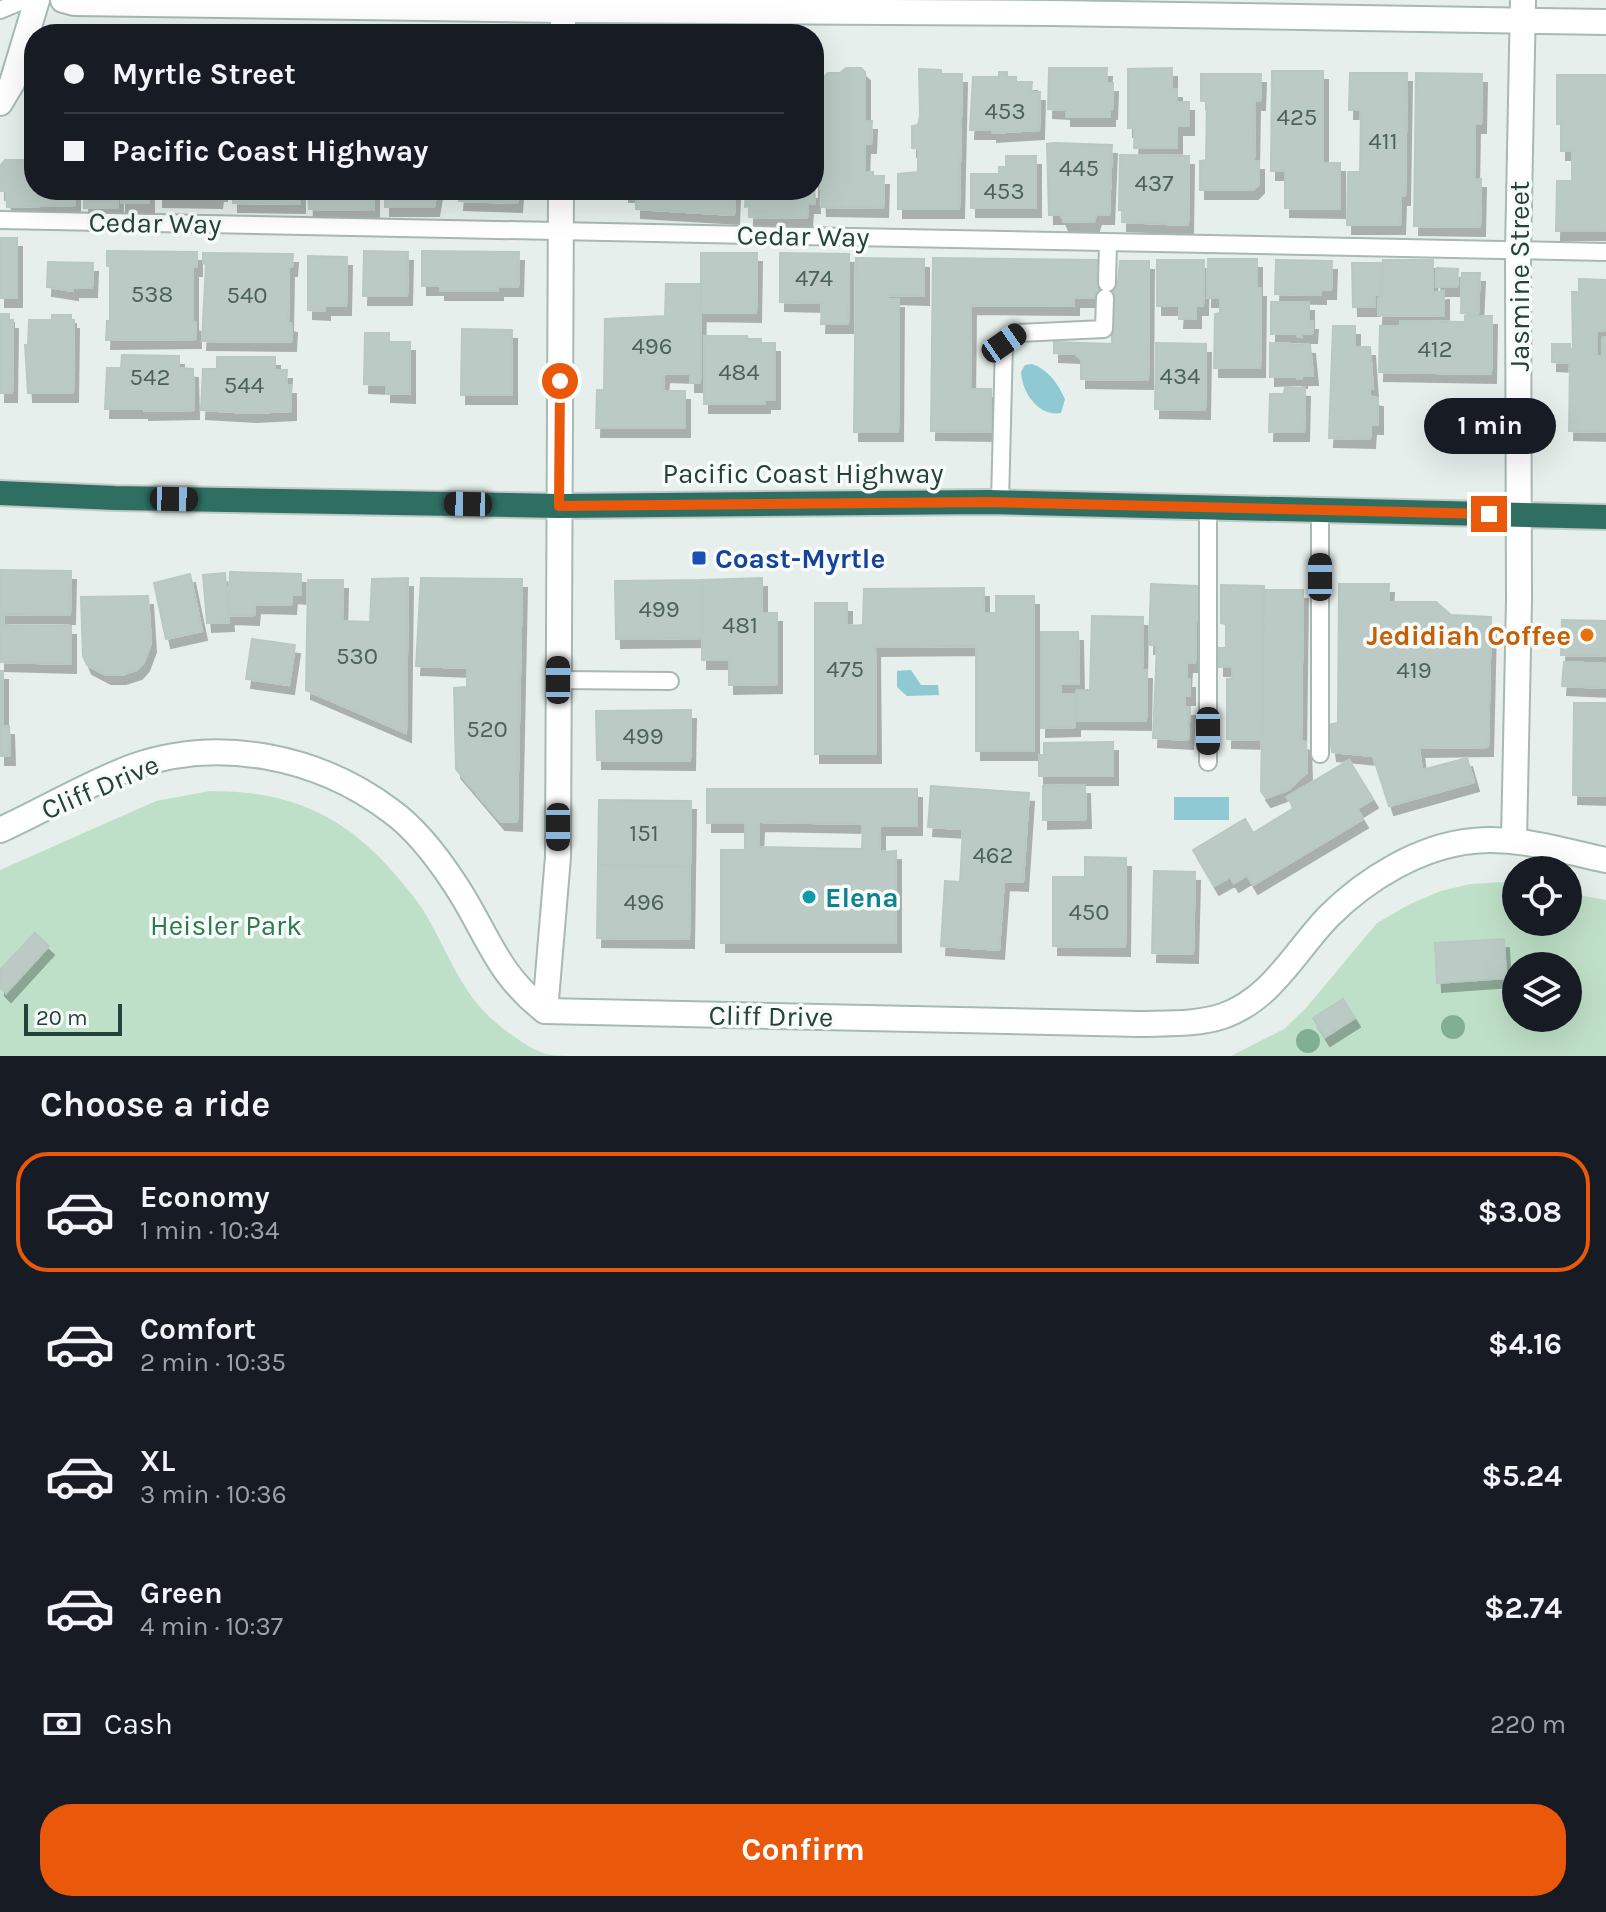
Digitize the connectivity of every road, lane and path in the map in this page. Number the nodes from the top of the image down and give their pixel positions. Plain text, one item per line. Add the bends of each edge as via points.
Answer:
1 (24, 0) edge
2 (37, 0) edge
3 (63, 0) edge
4 (1052, 6) edge
5 (0, 10) edge
6 (1523, 10) edge
7 (563, 15) edge
8 (1606, 22) edge
9 (30, 24) edge
10 (24, 43) edge
11 (0, 103) edge
12 (561, 200) edge
13 (0, 220) edge
14 (561, 231) junction
15 (1108, 243) junction
16 (1518, 252) junction
17 (1606, 252) edge
18 (0, 493) edge
19 (1000, 502) junction
20 (559, 506) junction
21 (1208, 506) junction
22 (1320, 509) junction
23 (1518, 516) junction
24 (1606, 517) edge
25 (558, 680) junction
26 (670, 681) dead end
27 (1320, 754) dead end
28 (1208, 762) dead end
29 (0, 830) edge
30 (1514, 840) junction
31 (1606, 860) edge
32 (545, 1011) junction

1 - 5 lane
2 - 9 street
3 - 7 street
4 - 6 street
4 - 7 street
6 - 8 street
6 - 16 street, Jasmine Street
10 - 11 street
12 - 14 street
13 - 14 lane, Cedar Way
14 - 15 lane, Cedar Way
14 - 20 street
15 - 16 lane, Cedar Way
15 - 19 lane via 1104,329 1018,333 1004,343
16 - 17 lane, Cedar Way
16 - 23 street, Jasmine Street
18 - 20 highway, Pacific Coast Highway
19 - 20 highway, Pacific Coast Highway
19 - 21 highway, Pacific Coast Highway
20 - 25 street
21 - 22 highway, Pacific Coast Highway
21 - 28 lane
22 - 23 highway, Pacific Coast Highway
22 - 27 lane
23 - 24 highway, Pacific Coast Highway
23 - 30 street, Jasmine Street
25 - 26 lane
25 - 32 street via 558,857
29 - 32 street, Cliff Drive via 132,768 185,753 232,752 317,770 393,812 424,843 456,884 500,965
30 - 31 street, Cliff Drive
30 - 32 street, Cliff Drive via 1444,847 1387,872 1328,917 1277,979 1252,1000 1198,1023

